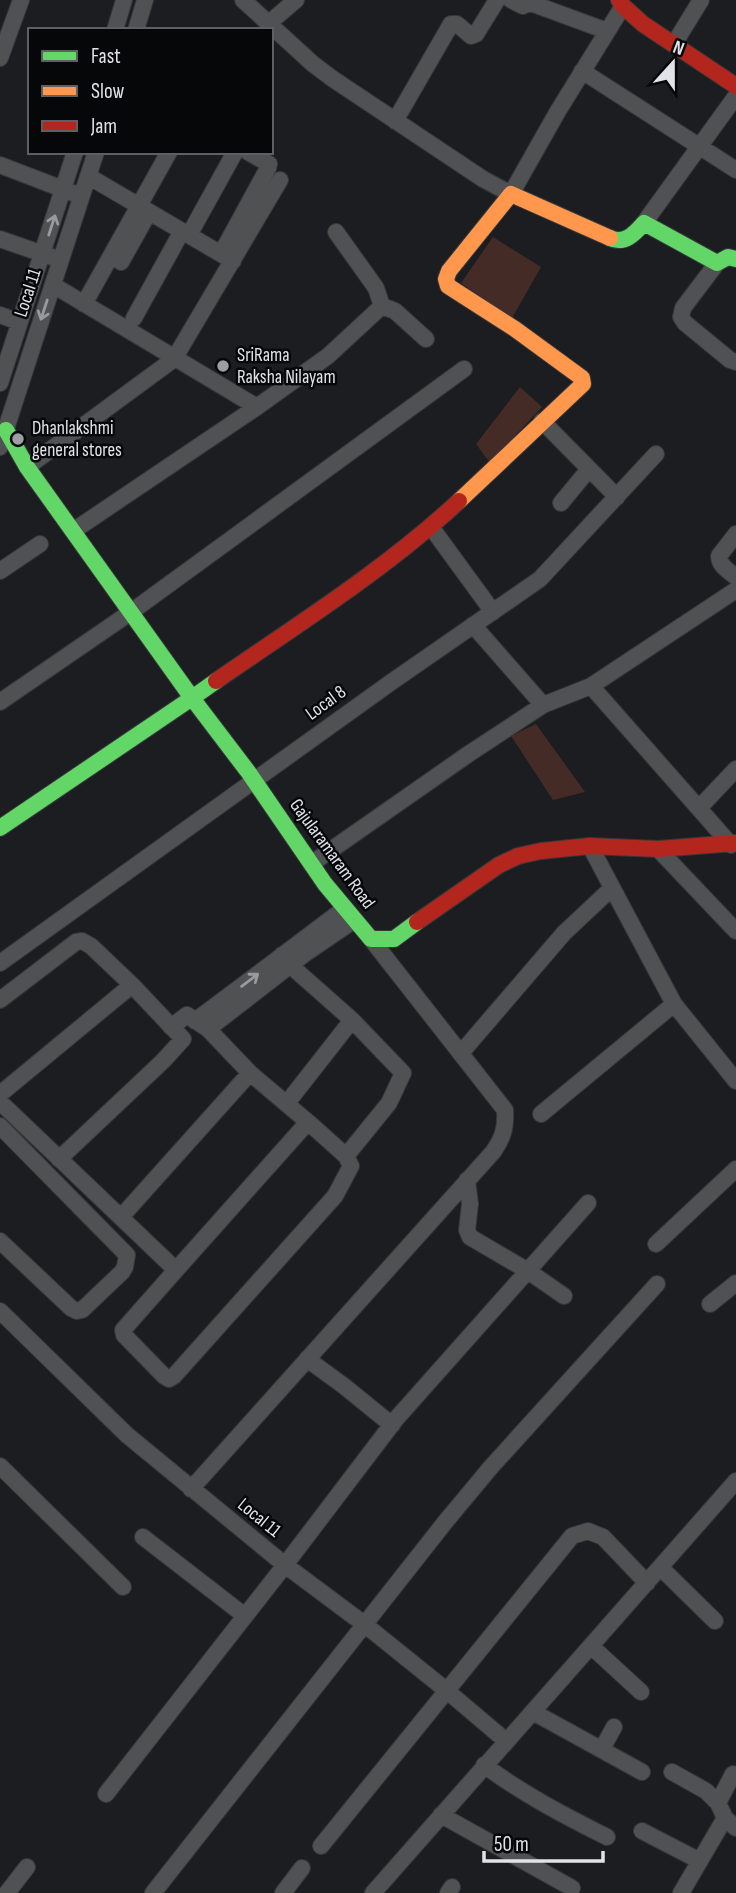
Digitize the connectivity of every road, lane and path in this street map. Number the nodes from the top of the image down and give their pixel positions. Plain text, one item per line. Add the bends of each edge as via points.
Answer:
1 (21, 0) edge
2 (124, 0) edge
3 (145, 0) edge
4 (243, 0) edge
5 (296, 0) edge
6 (497, 0) edge
7 (511, 0) edge
8 (701, 0) edge
9 (621, 3) edge
10 (268, 24) junction
11 (116, 28) edge
12 (136, 28) edge
13 (272, 28) edge
14 (273, 28) edge
15 (607, 31) junction
16 (674, 44) junction
17 (0, 58) edge
18 (582, 71) junction
19 (736, 86) edge
20 (736, 96) edge
21 (395, 121) junction
22 (700, 146) junction
23 (74, 154) edge
24 (95, 154) edge
25 (168, 154) edge
26 (234, 154) edge
27 (252, 154) edge
28 (0, 165) edge
29 (736, 170) edge
30 (88, 176) junction
31 (280, 180) dead end
32 (63, 189) junction
33 (511, 194) junction
34 (82, 197) junction
35 (144, 209) junction
36 (644, 223) junction
37 (336, 232) dead end
38 (185, 233) junction
39 (0, 239) edge
40 (42, 254) junction
41 (227, 258) junction
42 (736, 259) edge
43 (61, 260) junction
44 (717, 263) junction
45 (53, 285) junction
46 (92, 302) junction
47 (382, 306) junction
48 (0, 315) edge
49 (134, 317) dead end
50 (19, 322) junction
51 (426, 339) dead end
52 (174, 359) junction
53 (736, 362) edge
54 (464, 369) dead end
55 (0, 383) edge
56 (257, 407) junction
57 (5, 421) edge
58 (542, 421) junction
59 (0, 447) edge
60 (656, 454) dead end
61 (27, 467) junction
62 (589, 469) junction
63 (617, 497) junction
64 (561, 503) dead end
65 (430, 527) junction
66 (73, 531) junction
67 (736, 534) edge
68 (40, 544) dead end
69 (0, 571) edge
70 (736, 577) edge
71 (736, 590) edge
72 (131, 612) junction
73 (493, 612) junction
74 (473, 625) junction
75 (591, 686) junction
76 (192, 698) junction
77 (0, 702) edge
78 (543, 705) junction
79 (736, 769) edge
80 (255, 780) junction
81 (699, 808) junction
82 (0, 828) edge
83 (734, 844) edge
84 (590, 846) junction
85 (658, 849) junction
86 (311, 864) junction
87 (612, 888) junction
88 (348, 915) junction
89 (736, 932) edge
90 (371, 939) junction
91 (287, 960) junction
92 (0, 962) edge
93 (132, 985) junction
94 (0, 1000) edge
95 (674, 1004) junction
96 (352, 1020) junction
97 (202, 1025) junction
98 (171, 1027) junction
99 (461, 1053) junction
100 (250, 1073) junction
101 (736, 1081) edge
102 (0, 1094) edge
103 (0, 1102) edge
104 (287, 1103) junction
105 (541, 1114) dead end
106 (309, 1122) junction
107 (0, 1126) edge
108 (346, 1156) junction
109 (59, 1159) junction
110 (736, 1169) edge
111 (467, 1180) junction
112 (588, 1203) dead end
113 (121, 1217) junction
114 (0, 1241) edge
115 (656, 1244) dead end
116 (176, 1270) junction
117 (528, 1271) junction
118 (736, 1283) edge
119 (657, 1284) dead end
120 (564, 1296) dead end
121 (710, 1304) dead end
122 (0, 1311) edge
123 (307, 1359) junction
124 (392, 1424) junction
125 (0, 1466) edge
126 (736, 1480) edge
127 (191, 1489) junction
128 (143, 1537) dead end
129 (285, 1565) junction
130 (660, 1567) junction
131 (647, 1583) junction
132 (123, 1587) dead end
133 (245, 1616) junction
134 (715, 1621) dead end
135 (364, 1624) junction
136 (591, 1646) junction
137 (446, 1690) junction
138 (641, 1692) dead end
139 (533, 1712) junction
140 (614, 1727) dead end
141 (506, 1741) junction
142 (602, 1749) junction
143 (484, 1765) junction
144 (642, 1772) dead end
145 (672, 1772) dead end
146 (733, 1773) dead end
147 (106, 1794) dead end
148 (718, 1803) junction
149 (441, 1815) junction
150 (730, 1823) edge
151 (642, 1831) dead end
152 (607, 1838) dead end
153 (321, 1846) dead end
154 (700, 1861) junction
155 (27, 1867) dead end
156 (302, 1868) dead end
157 (572, 1888) dead end
158 (7, 1893) edge
159 (152, 1893) edge
160 (284, 1893) edge
161 (373, 1893) edge
162 (681, 1893) edge

1 - 17 street
2 - 11 street
3 - 12 street
4 - 10 street
5 - 10 street
6 - 21 street via 476,34 471,36 451,24
7 - 15 street
8 - 16 street
9 - 15 street
9 - 16 street
10 - 13 street
14 - 21 street via 313,64
15 - 18 street
16 - 19 street
18 - 22 street
18 - 33 street
20 - 22 street
21 - 33 street
22 - 29 street
22 - 36 street
23 - 32 street, Local 11
24 - 30 street, Local 11
25 - 35 street
26 - 38 street
27 - 41 street via 269,164 268,169
28 - 32 street
30 - 34 street, Local 11
30 - 35 street
31 - 41 street
32 - 34 street
40 -> 32 street, Local 11
33 - 36 street via 616,241 632,237
33 - 58 street via 446,279 448,286 582,378 583,384
34 - 43 street, Local 11
35 - 38 street
35 - 46 street
36 - 44 street
37 - 47 street via 376,288
38 - 41 street
38 - 49 street
39 - 40 street
40 - 43 street
40 - 50 street, Local 11
41 - 52 street
42 - 44 street via 723,258
43 - 45 street, Local 11
44 - 53 street via 681,317
45 - 46 street
45 -> 57 street, Local 11
46 - 52 street
47 - 51 street via 395,311
47 - 56 street via 328,356
48 - 50 street
50 - 55 street, Local 11
52 - 56 street
52 - 61 street
54 - 72 street
56 - 66 street
57 - 59 street, Local 11
57 - 61 street, Gajularamaram Road
58 - 62 street
58 - 65 street
60 - 63 street, Local 8
61 - 66 street, Gajularamaram Road
62 - 63 street
62 - 64 street
63 - 73 street, Local 8 via 540,579
65 - 73 street
65 - 76 street
66 - 72 street, Gajularamaram Road
67 - 70 street via 719,556 722,566
68 - 69 street
71 - 75 street
72 - 76 street, Gajularamaram Road
72 - 77 street
73 - 74 street, Local 8
74 - 78 street
74 - 80 street, Local 8
75 - 78 street
75 - 81 street
76 - 80 street, Gajularamaram Road
76 - 82 street
78 - 86 street
79 - 81 street
80 - 86 street, Gajularamaram Road
80 - 92 street, Local 8
81 - 83 street
83 - 85 street, Gajularamaram Road
84 - 85 street, Gajularamaram Road
84 - 87 street
84 - 90 street, Gajularamaram Road via 519,856 499,865 394,939
85 - 89 street
86 - 88 street, Gajularamaram Road
87 - 95 street
87 - 99 street via 564,933
88 - 90 street, Gajularamaram Road
88 - 91 street
90 - 99 street
91 - 96 street
91 - 97 street
93 - 94 street via 82,940
93 - 98 street
93 - 102 street
95 - 101 street
95 - 105 street
96 - 104 street
96 - 108 street via 403,1073 389,1103
97 - 98 street via 187,1015
97 - 100 street
98 - 109 street via 183,1039
99 - 111 street via 505,1110 506,1123 503,1138
100 - 104 street
100 - 113 street
103 - 109 street
104 - 106 street
106 - 108 street
106 - 116 street
107 - 114 street via 127,1255 122,1272 77,1311
108 - 116 street via 351,1167 335,1196 169,1379 123,1330
109 - 113 street
110 - 115 street
111 - 117 street via 470,1237
111 - 123 street
112 - 117 street
113 - 116 street
117 - 120 street
117 - 124 street
118 - 121 street
119 - 135 street via 491,1467
122 - 127 street, Local 11 via 127,1435
123 - 124 street
123 - 127 street
124 - 129 street
125 - 132 street
126 - 130 street
127 - 129 street, Local 11
128 - 133 street
129 - 133 street
129 - 135 street, Local 11
130 - 131 street
130 - 134 street
131 - 136 street
131 - 137 street via 603,1537 588,1531 572,1536
133 - 147 street
135 - 137 street, Local 11
135 - 159 street
136 - 138 street
136 - 139 street
137 - 141 street, Local 11
137 - 153 street
139 - 141 street
139 - 142 street
140 - 142 street
141 - 143 street
142 - 144 street
143 - 149 street
143 - 152 street via 545,1806
145 - 148 street
146 - 148 street
148 - 150 street
149 - 157 street
149 - 161 street
150 - 154 street
151 - 154 street
154 - 162 street
155 - 158 street
156 - 160 street

